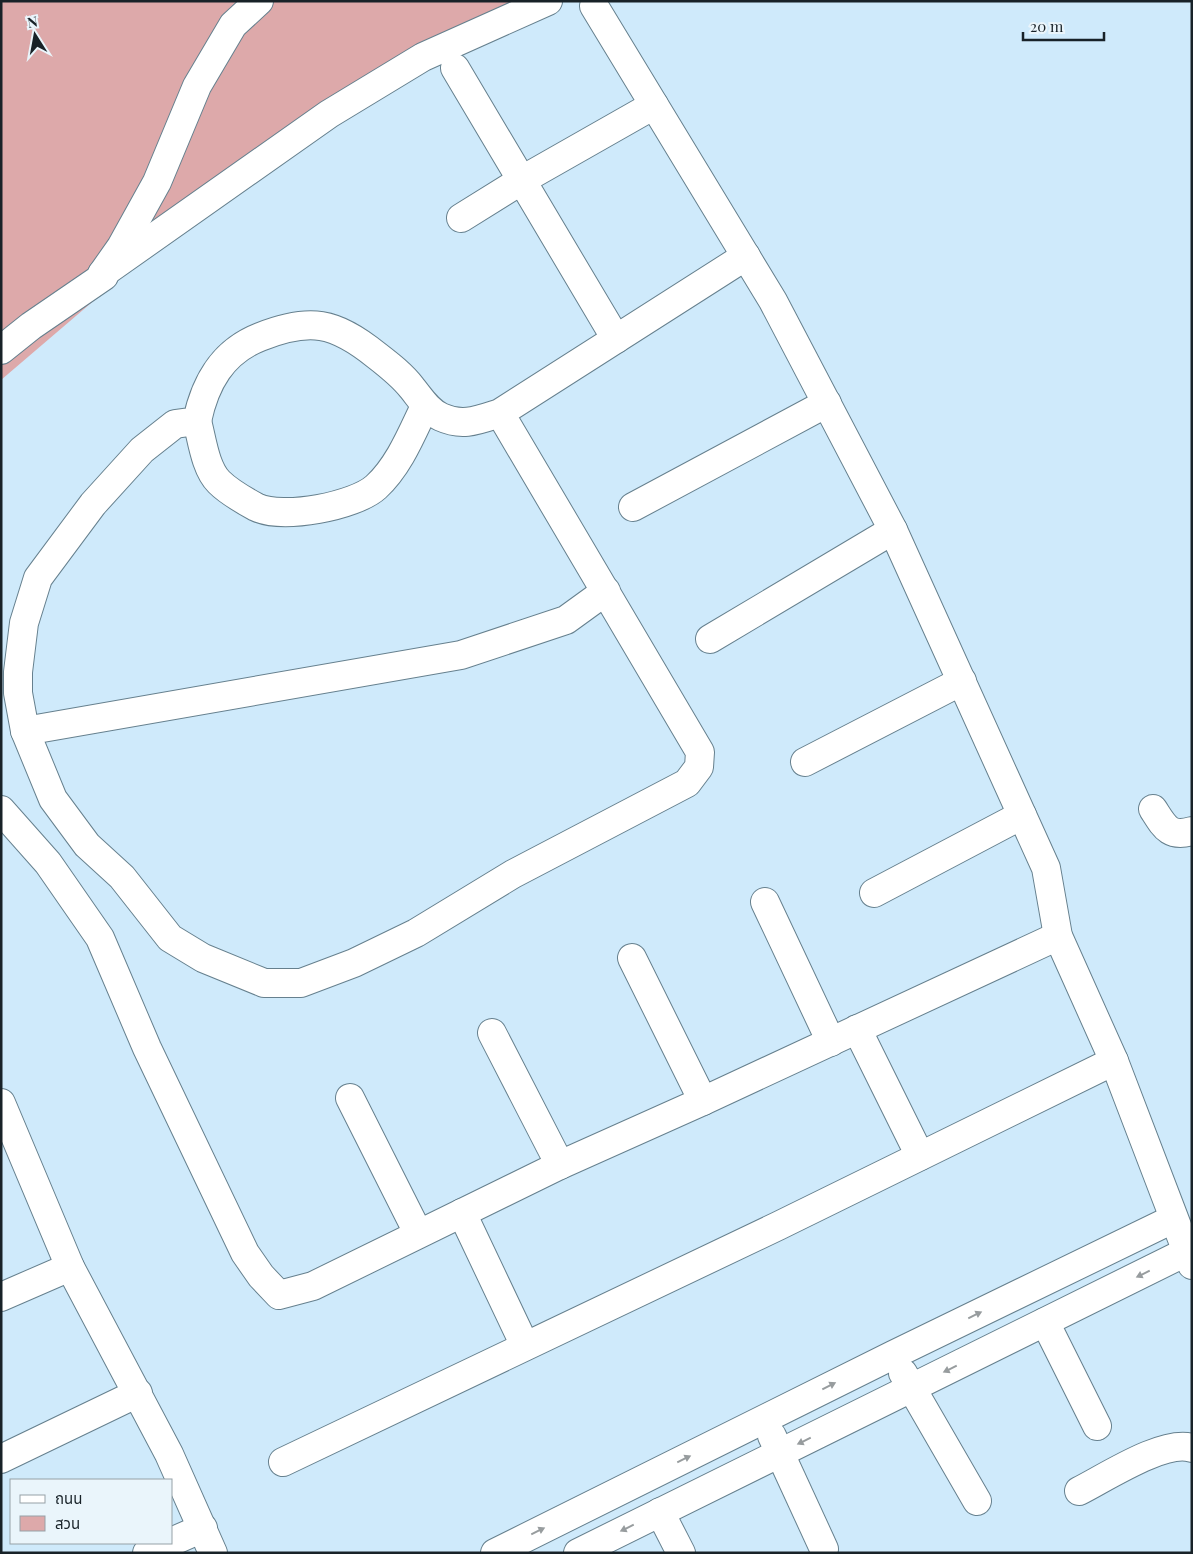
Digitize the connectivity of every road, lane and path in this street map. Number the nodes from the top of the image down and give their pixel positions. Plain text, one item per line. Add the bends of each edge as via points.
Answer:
1 (259, 1) edge
2 (548, 1) edge
3 (594, 6) dead end
4 (455, 68) dead end
5 (654, 105) junction
6 (522, 180) junction
7 (461, 218) dead end
8 (746, 256) junction
9 (102, 274) junction
10 (616, 339) junction
11 (1, 350) edge
12 (827, 403) junction
13 (425, 406) junction
14 (500, 413) junction
15 (197, 421) junction
16 (633, 507) dead end
17 (893, 530) junction
18 (606, 590) junction
19 (710, 639) dead end
20 (962, 681) junction
21 (25, 731) junction
22 (805, 762) dead end
23 (1153, 809) dead end
24 (1, 810) edge
25 (1022, 815) junction
26 (1192, 831) edge
27 (874, 893) dead end
28 (765, 902) dead end
29 (1058, 936) junction
30 (632, 958) dead end
31 (856, 1028) junction
32 (492, 1033) dead end
33 (830, 1042) junction
34 (1114, 1061) junction
35 (350, 1098) dead end
36 (703, 1101) junction
37 (1, 1103) edge
38 (9, 1144) edge
39 (920, 1156) junction
40 (560, 1165) junction
41 (462, 1213) junction
42 (1173, 1219) junction
43 (418, 1234) junction
44 (1189, 1258) edge
45 (70, 1267) junction
46 (1, 1298) edge
47 (1045, 1322) junction
48 (525, 1346) junction
49 (893, 1355) junction
50 (911, 1388) junction
51 (138, 1394) junction
52 (764, 1419) junction
53 (1097, 1426) dead end
54 (1192, 1448) edge
55 (780, 1452) junction
56 (1, 1459) edge
57 (283, 1462) dead end
58 (635, 1483) junction
59 (1079, 1491) dead end
60 (977, 1500) dead end
61 (656, 1514) junction
62 (203, 1528) junction
63 (172, 1541) edge
64 (166, 1544) edge
65 (824, 1549) dead end
66 (497, 1552) edge
67 (147, 1553) edge
68 (213, 1553) edge
69 (578, 1553) edge
70 (681, 1553) edge

1 - 9 street via 233,25 197,86 157,182
2 - 9 street via 423,57 328,114
3 - 5 street
4 - 6 street
5 - 6 street
5 - 8 street
6 - 7 street
6 - 10 street
8 - 10 street
8 - 12 street
9 - 11 street via 104,276
10 - 14 street
12 - 16 street
12 - 17 street
13 - 14 street via 458,423 471,423
13 - 15 street via 394,369 357,339 332,327 316,324 279,329 233,352 212,375
13 - 15 street via 409,440 377,487 360,499 296,513 258,508 218,481 207,461
14 - 18 street
15 - 21 street via 175,424 142,450 93,504 38,578 24,623 18,672
17 - 19 street
17 - 20 street
18 - 21 street via 566,620 461,655
18 - 21 street via 700,752 699,767 687,783 513,874 416,933 354,963 301,983 264,983 203,958 170,938 122,877 87,845 53,799
20 - 22 street
20 - 25 street
23 - 26 street via 1166,829 1181,834
24 - 43 street via 48,863 100,938 147,1048 245,1253 279,1295 313,1286
25 - 27 street
25 - 29 street via 1046,868
28 - 33 street
29 - 31 street
29 - 34 street
30 - 36 street
31 - 33 street
31 - 39 street
32 - 40 street
33 - 36 street
34 - 39 street
34 - 42 street
35 - 43 street
36 - 40 street
37 - 38 street
38 - 45 street
39 - 48 street
40 - 41 street
41 - 43 street
41 - 48 street
42 - 44 street
49 -> 42 street
44 -> 47 street
45 - 46 street
45 - 51 street
47 -> 50 street
47 - 53 street
48 - 57 street
49 - 50 street
52 -> 49 street
50 -> 55 street
50 - 60 street
51 - 56 street
51 - 62 street
52 - 55 street
58 -> 52 street
54 - 59 street via 1183,1445 1160,1450
55 - 61 street
55 - 65 street
58 - 61 street
66 -> 58 street
61 -> 69 street
61 - 70 street
62 - 63 street
62 - 68 street
64 - 67 street

